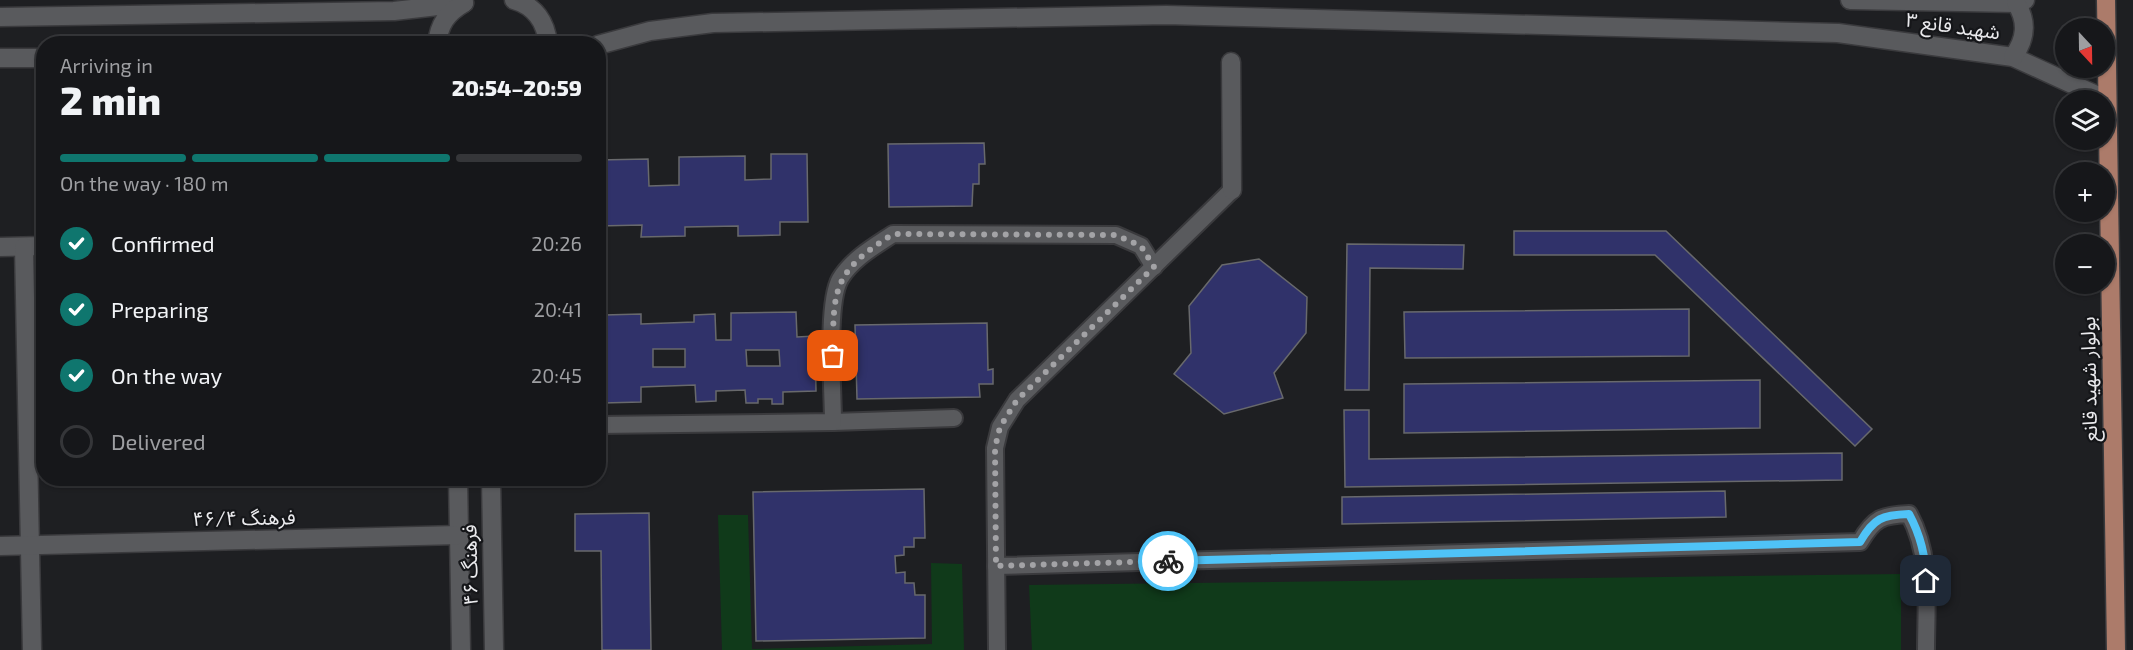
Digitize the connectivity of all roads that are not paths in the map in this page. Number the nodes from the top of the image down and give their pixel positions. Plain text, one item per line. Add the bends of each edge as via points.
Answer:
1 (514, 0) edge
2 (1850, 0) edge
3 (2106, 0) edge
4 (468, 1) edge
5 (2020, 1) edge
6 (1166, 8) edge
7 (0, 17) edge
8 (438, 36) edge
9 (547, 36) edge
10 (606, 43) edge
11 (2013, 57) junction
12 (0, 58) edge
13 (36, 58) edge
14 (1230, 62) dead end
15 (2085, 90) edge
16 (2107, 90) edge
17 (2108, 150) edge
18 (1232, 190) joint
19 (36, 246) edge
20 (0, 247) edge
21 (24, 247) junction
22 (1154, 267) junction
23 (954, 418) dead end
24 (832, 422) junction
25 (606, 425) edge
26 (459, 486) edge
27 (491, 486) edge
28 (459, 535) junction
29 (30, 545) junction
30 (0, 546) edge
31 (996, 566) junction
32 (32, 650) edge
33 (460, 650) edge
34 (494, 650) edge
35 (997, 650) edge
36 (1926, 650) edge
37 (2116, 650) edge

1 - 9 street via 535,11
2 - 5 street, شهید قانع ۳
3 - 16 main road, بولوار شهید قانع
4 - 7 street via 394,11
4 - 8 street via 450,12 440,25
5 - 11 street via 2023,40
6 - 10 street, شهید قانع ۳ via 713,23 650,31
6 - 11 street, شهید قانع ۳ via 1838,33
11 - 15 street, شهید قانع ۳
12 - 13 street
14 - 18 street
17 - 37 main road, بولوار شهید قانع
18 - 22 lane
19 - 21 street
20 - 21 street
21 - 29 street
22 - 24 lane via 1141,246 1116,235 893,234 866,251 840,279 833,312
22 - 31 lane via 1017,400 1000,427 995,448
23 - 24 lane
24 - 25 lane
26 - 28 street, فرهنگ ۴۶
27 - 34 street, فرهنگ ۴۶
28 - 29 street, فرهنگ ۴۶/۴
28 - 33 street, فرهنگ ۴۶
29 - 30 street, فرهنگ ۴۶/۴
29 - 32 street
31 - 35 lane
31 - 36 lane via 1860,542 1869,526 1886,514 1909,514 1919,531 1926,558

